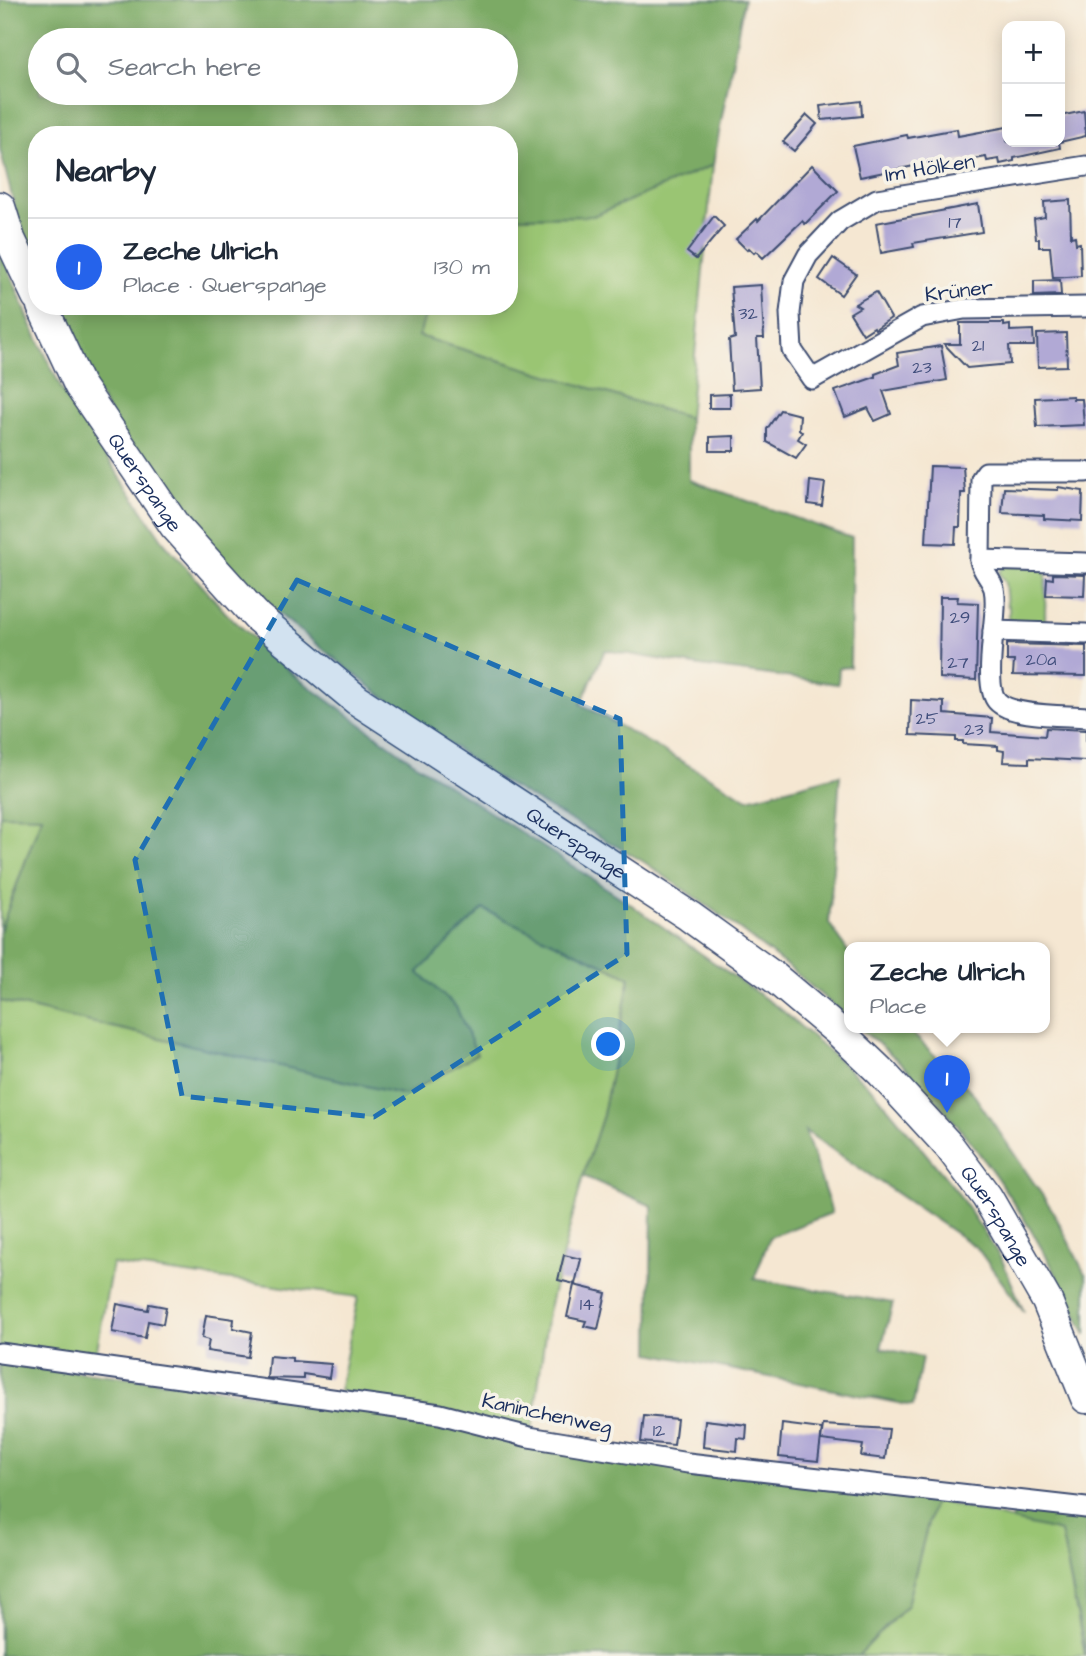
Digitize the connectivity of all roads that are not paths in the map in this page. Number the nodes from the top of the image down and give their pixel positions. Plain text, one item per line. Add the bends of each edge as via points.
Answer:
1 (1086, 166) edge
2 (0, 207) edge
3 (28, 277) edge
4 (1086, 307) edge
5 (46, 315) edge
6 (812, 379) joint
7 (1086, 472) edge
8 (980, 560) junction
9 (1086, 563) edge
10 (993, 631) junction
11 (1086, 634) edge
12 (1086, 716) edge
13 (0, 1353) edge
14 (1086, 1398) edge
15 (1086, 1507) edge

1 - 6 street, Im Hölken via 877,199 840,221 808,255 794,281 792,350
2 - 3 main road
4 - 6 street, Krüner via 964,309 922,317
5 - 14 main road, Querspange via 79,385 175,526 257,617 358,700 690,916 775,978 882,1073 949,1146 987,1197 1047,1301
7 - 8 street via 986,472 981,479
8 - 9 street
8 - 10 street via 993,588
10 - 11 street
10 - 12 street via 992,690 996,701 1024,712
13 - 15 street, Kaninchenweg via 440,1414 528,1437 688,1464

